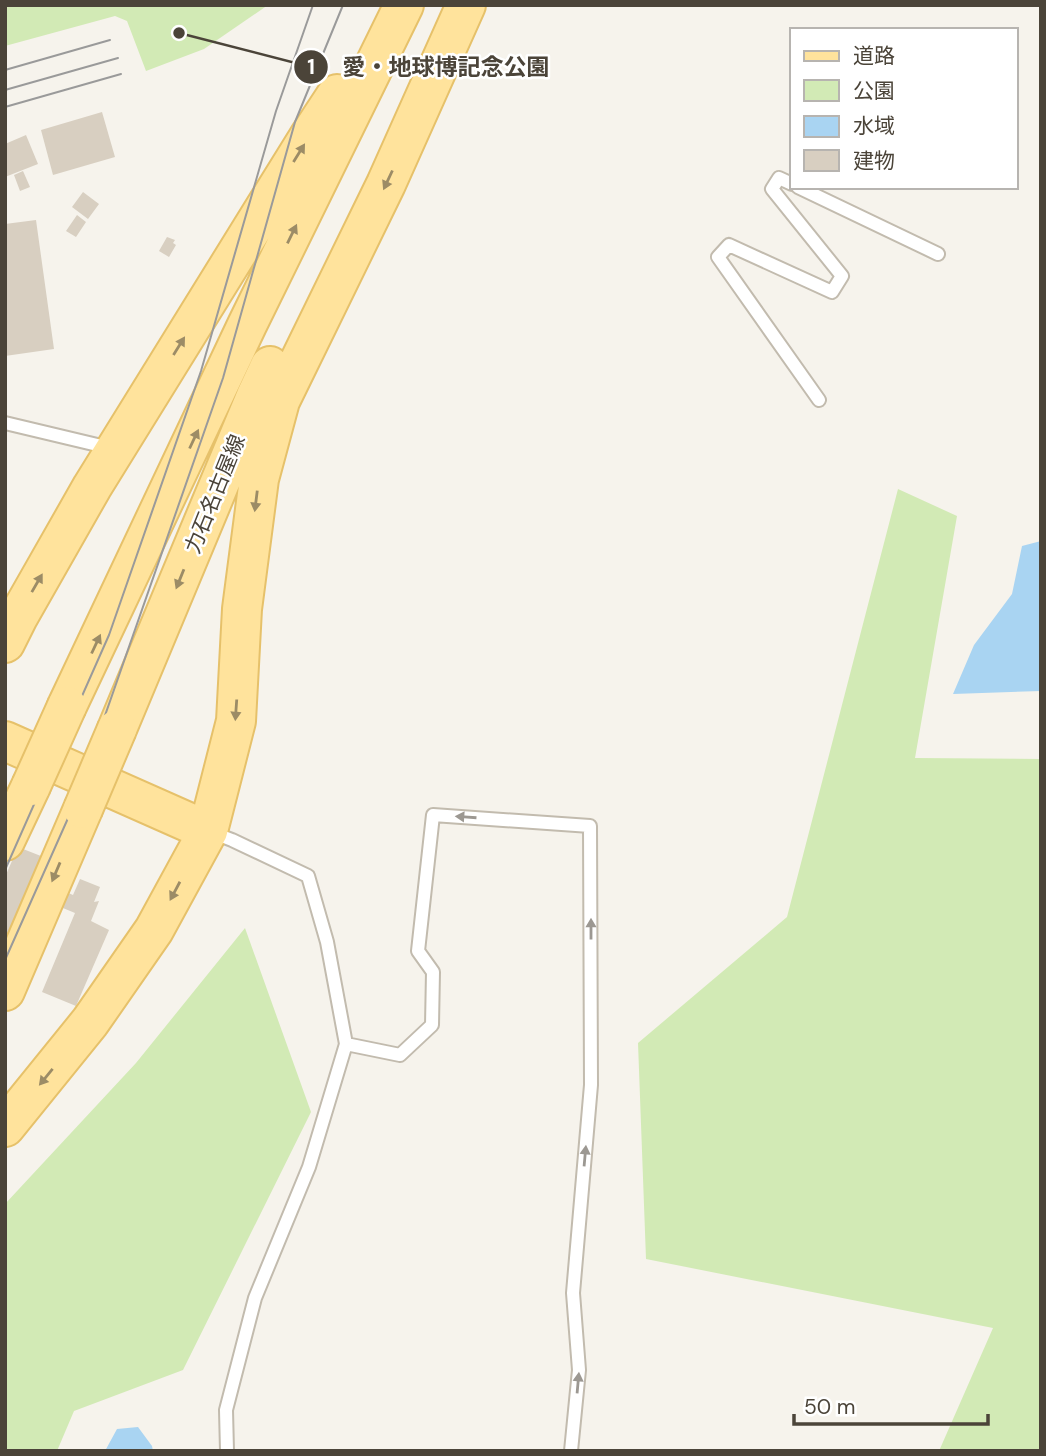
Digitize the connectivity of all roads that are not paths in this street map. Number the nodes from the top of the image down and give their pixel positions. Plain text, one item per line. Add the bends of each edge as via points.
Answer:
1 (396, 5) edge
2 (404, 5) edge
3 (445, 5) edge
4 (466, 5) edge
5 (790, 183) edge
6 (802, 189) edge
7 (938, 254) dead end
8 (819, 400) dead end
9 (5, 423) edge
10 (116, 449) junction
11 (9, 625) edge
12 (5, 741) edge
13 (208, 831) junction
14 (5, 841) edge
15 (5, 991) edge
16 (346, 1044) junction
17 (5, 1127) edge
18 (227, 1451) edge
19 (571, 1451) edge

10 -> 1 main road
14 -> 2 main road, 力石名古屋線, bridge via 247,325
3 -> 15 main road, 力石名古屋線, bridge via 256,396
4 -> 13 main road via 386,184 280,401 259,479 242,609 236,721
5 - 8 lane via 779,178 772,189 842,276 832,292 729,245 718,257
6 - 7 lane
9 - 10 lane
11 -> 10 main road
12 - 13 main road
13 - 16 lane via 308,876 327,942
13 -> 17 main road via 154,930 90,1022
16 - 18 lane via 309,1167 255,1298 226,1410
19 -> 16 lane via 579,1370 573,1293 591,1085 590,826 433,815 418,951 433,972 432,1025 400,1055

